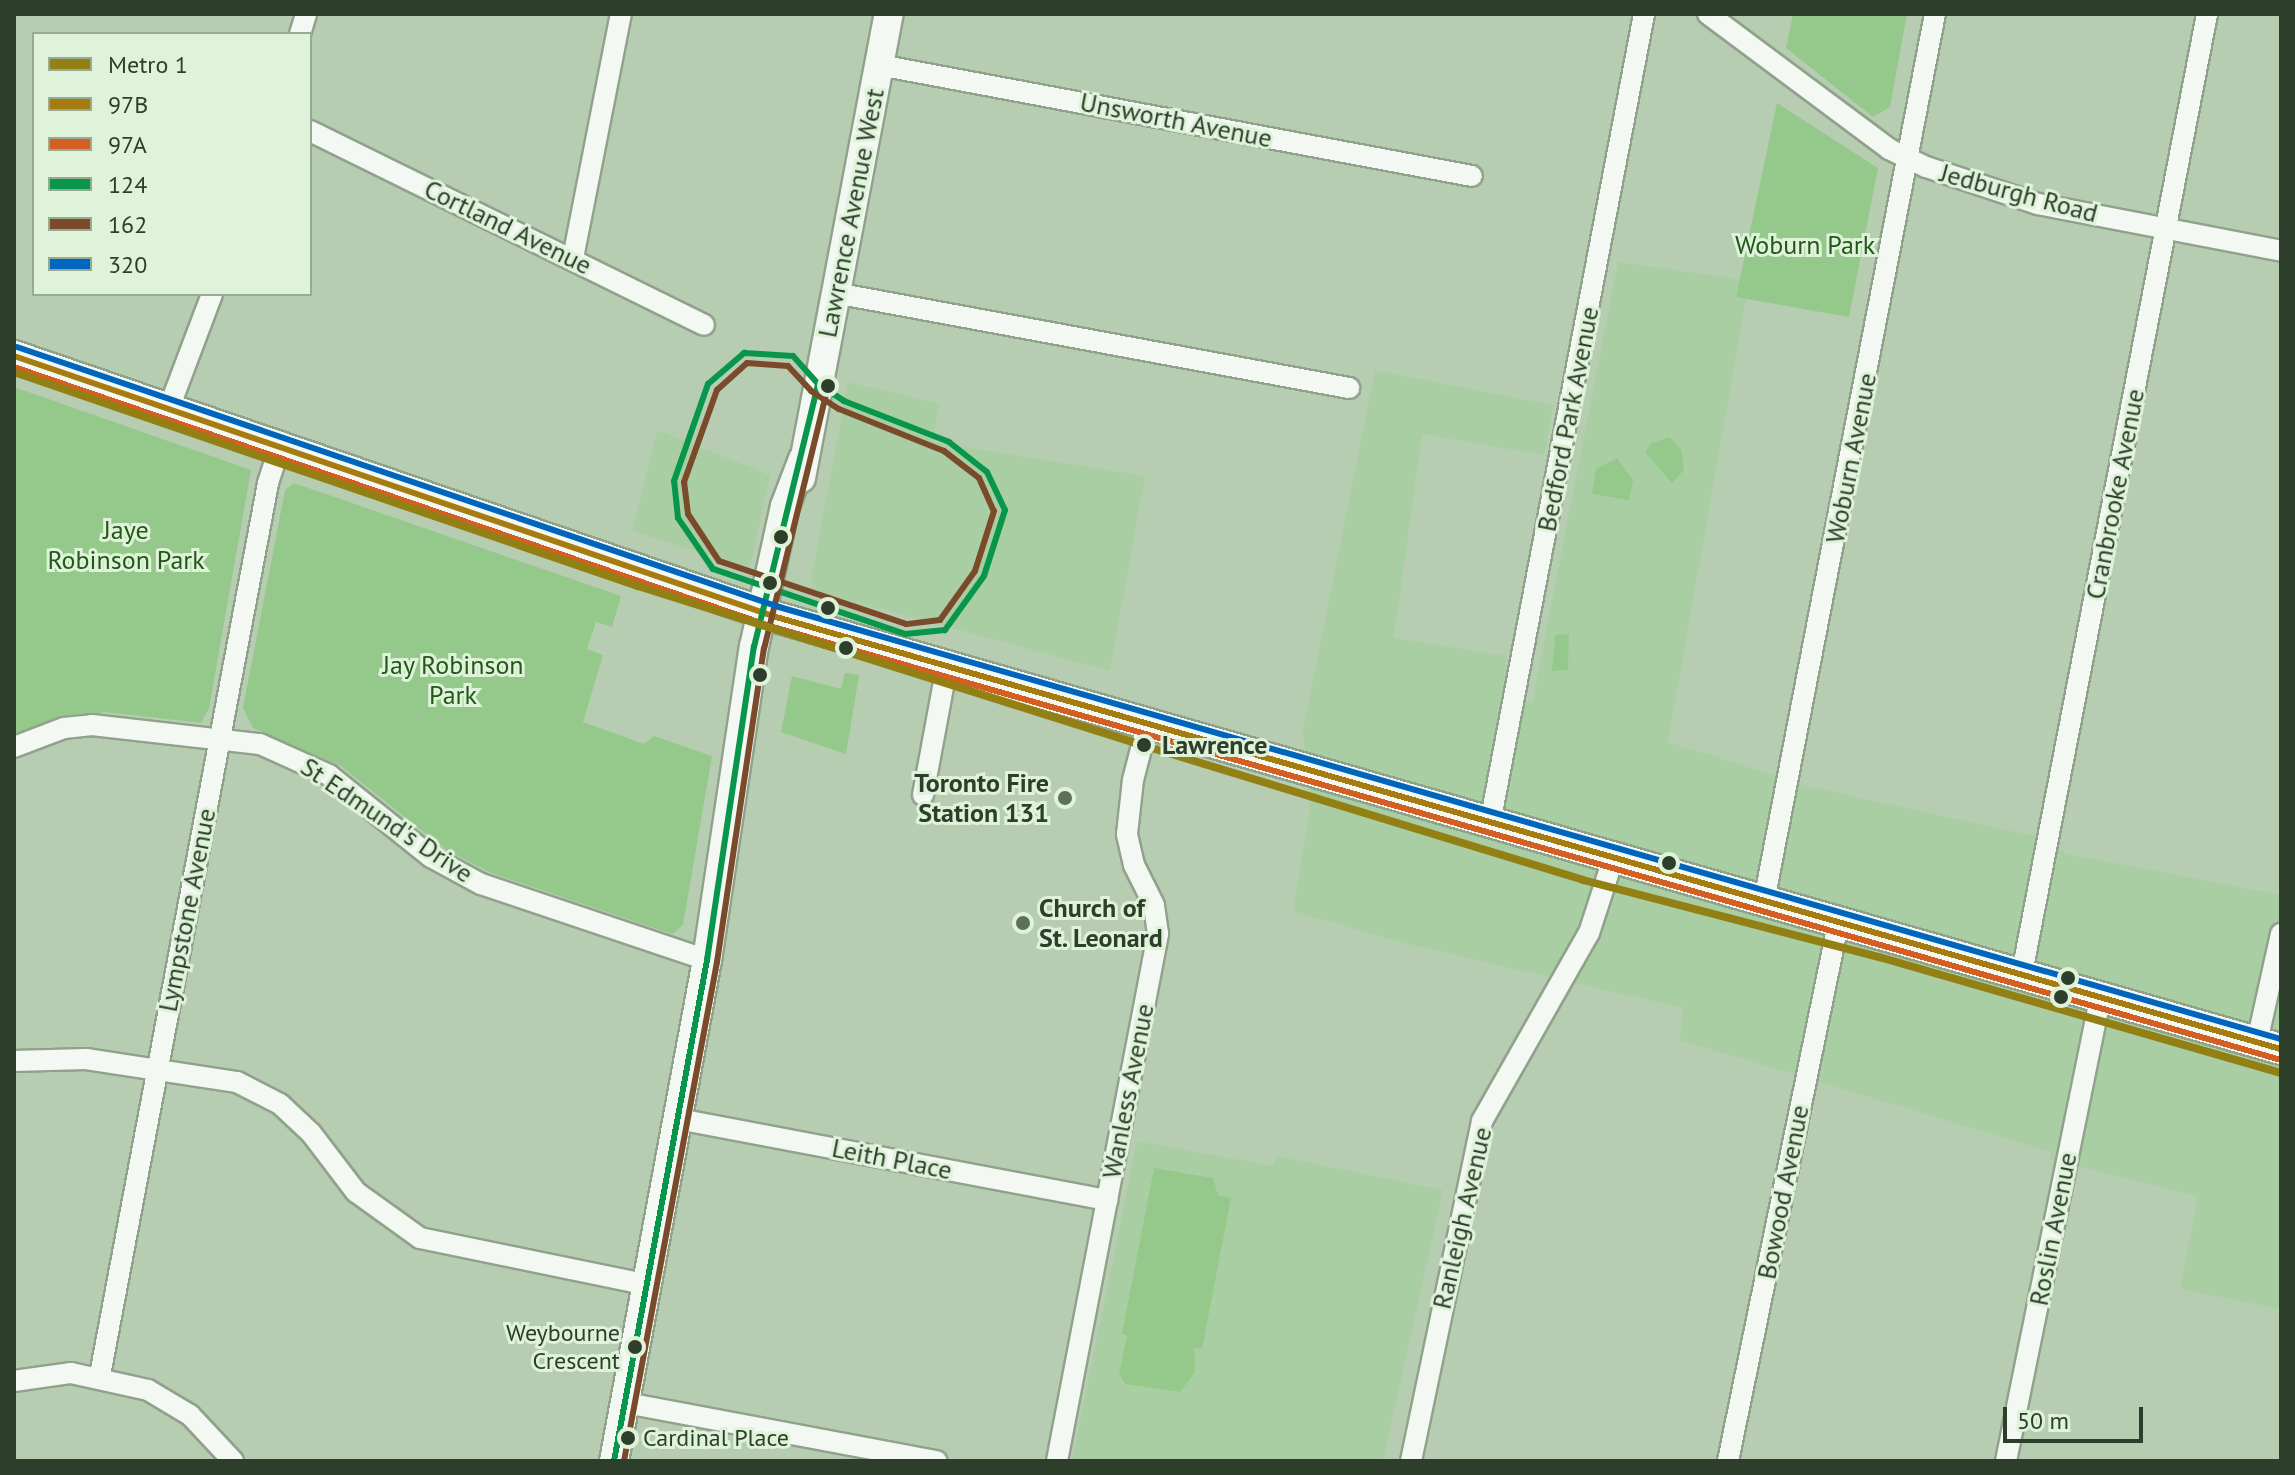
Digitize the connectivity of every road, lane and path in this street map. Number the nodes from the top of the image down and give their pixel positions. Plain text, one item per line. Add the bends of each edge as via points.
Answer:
1 (621, 14) edge
2 (889, 14) edge
3 (1644, 14) edge
4 (1708, 14) edge
5 (1935, 14) edge
6 (2207, 14) edge
7 (879, 65) junction
8 (312, 132) edge
9 (1907, 158) junction
10 (1472, 176) dead end
11 (2166, 229) junction
12 (2281, 251) edge
13 (573, 258) junction
14 (835, 293) junction
15 (211, 296) edge
16 (704, 325) dead end
17 (14, 356) edge
18 (1349, 388) dead end
19 (169, 408) junction
20 (280, 446) junction
21 (769, 614) junction
22 (947, 666) junction
23 (1147, 726) junction
24 (220, 741) junction
25 (14, 747) edge
26 (923, 795) dead end
27 (1490, 823) junction
28 (1613, 859) junction
29 (1764, 901) junction
30 (1838, 924) junction
31 (2281, 934) edge
32 (707, 960) junction
33 (2022, 973) junction
34 (2101, 996) junction
35 (2269, 1046) edge
36 (14, 1061) edge
37 (156, 1070) junction
38 (678, 1119) junction
39 (1107, 1200) junction
40 (648, 1285) junction
41 (100, 1375) junction
42 (14, 1381) edge
43 (626, 1403) junction
44 (233, 1461) edge
45 (614, 1461) edge
46 (937, 1461) edge
47 (1057, 1461) edge
48 (1411, 1461) edge
49 (1728, 1461) edge
50 (2006, 1461) edge

1 - 13 street
2 - 7 main road, Lawrence Avenue West
3 - 27 street, Bedford Park Avenue
4 - 9 street, Jedburgh Road
5 - 9 street, Woburn Avenue
6 - 11 street, Cranbrooke Avenue
7 - 10 street, Unsworth Avenue
7 - 14 main road, Lawrence Avenue West
8 - 13 street, Cortland Avenue
9 - 11 street, Jedburgh Road via 1997,193
9 - 29 street, Woburn Avenue
11 - 12 street, Jedburgh Road
11 - 33 street, Cranbrooke Avenue
13 - 16 street, Cortland Avenue
14 - 18 street
14 - 21 main road, Lawrence Avenue West via 803,459 785,506
15 - 19 street
17 - 19 main road
19 - 20 main road
20 - 21 main road
20 - 24 street, Lympstone Avenue via 268,483
21 - 22 main road
21 - 32 main road, Lawrence Avenue West via 738,759
22 - 23 main road
22 - 26 street
23 - 27 main road
23 - 39 street, Wanless Avenue via 1127,834 1134,865 1154,905 1158,934
24 - 25 street, St Edmund's Drive via 92,725 64,728
24 - 32 street, St Edmund's Drive via 260,744 313,765 359,795 431,857 481,884
24 - 37 street, Lympstone Avenue
27 - 28 main road
28 - 29 main road
28 - 48 street, Ranleigh Avenue via 1589,933 1482,1121
29 - 30 main road
30 - 33 main road
30 - 49 street, Bowood Avenue
31 - 35 street
32 - 38 main road, Lawrence Avenue West
33 - 34 main road
34 - 35 main road
34 - 50 street, Roslin Avenue
36 - 37 street via 86,1059
37 - 40 street via 237,1082 280,1104 311,1133 356,1192 420,1238
37 - 41 street, Lympstone Avenue
38 - 39 street, Leith Place
38 - 40 main road, Lawrence Avenue West
39 - 47 street, Wanless Avenue
40 - 43 main road, Lawrence Avenue West
41 - 42 street via 52,1373
41 - 44 street via 168,1400 207,1430
43 - 45 main road, Lawrence Avenue West
43 - 46 street

